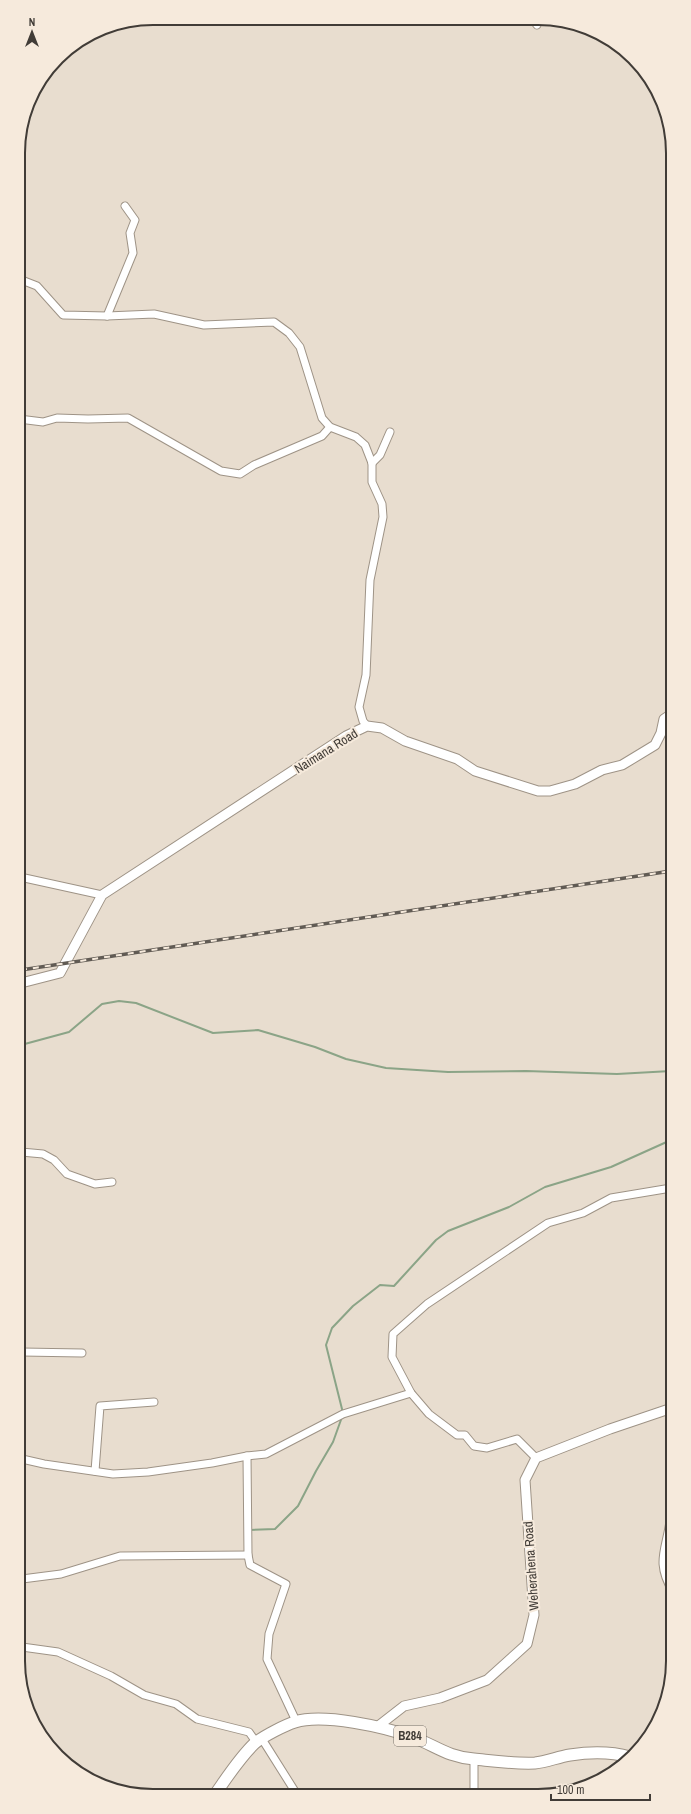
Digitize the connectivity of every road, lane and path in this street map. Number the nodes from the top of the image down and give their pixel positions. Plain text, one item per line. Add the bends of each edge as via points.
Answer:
1 (125, 206) dead end
2 (25, 281) edge
3 (107, 316) junction
4 (25, 420) edge
5 (330, 427) junction
6 (390, 432) dead end
7 (372, 463) junction
8 (666, 718) edge
9 (367, 726) junction
10 (25, 878) edge
11 (102, 895) junction
12 (25, 982) edge
13 (25, 1152) edge
14 (112, 1182) dead end
15 (666, 1189) edge
16 (25, 1352) edge
17 (82, 1353) dead end
18 (411, 1393) junction
19 (154, 1402) dead end
20 (666, 1411) edge
21 (247, 1456) junction
22 (536, 1458) junction
23 (25, 1460) edge
24 (95, 1472) junction
25 (666, 1540) edge
26 (248, 1555) junction
27 (25, 1579) edge
28 (666, 1581) edge
29 (25, 1647) edge
30 (296, 1721) junction
31 (377, 1727) junction
32 (259, 1741) junction
33 (621, 1758) edge
34 (474, 1759) junction
35 (219, 1789) edge
36 (293, 1789) edge
37 (474, 1789) edge

1 - 3 street via 135,220 130,233 133,253
2 - 3 street via 37,286 63,315
3 - 5 street via 154,314 204,325 274,322 289,333 300,347 322,418
4 - 5 street via 43,422 56,418 128,418 221,471 240,474 254,465 322,436
5 - 7 street via 356,437 365,445
6 - 7 street via 380,455
7 - 9 street via 372,482 382,504 383,517 370,580 366,676 359,707
8 - 9 street, Naimana Road via 655,745 622,765 602,770 575,784 550,791 538,791 475,771 457,759 405,741 382,728
9 - 11 street, Naimana Road via 346,736
10 - 11 street
11 - 12 street, Naimana Road via 60,973
13 - 14 street via 43,1154 54,1160 67,1174 95,1184
15 - 18 street via 611,1198 583,1214 548,1223 427,1304 393,1334 392,1357
16 - 17 street
18 - 21 street via 343,1414 266,1454
18 - 22 street via 429,1414 457,1435 465,1435 474,1446 487,1448 516,1439
19 - 24 street via 100,1406
20 - 22 street
21 - 24 street via 148,1472
21 - 26 street
22 - 31 street, Weherahena Road via 525,1480 534,1615 527,1644 487,1680 440,1698 404,1706
23 - 24 street
25 - 28 street via 662,1559
26 - 27 street via 120,1556 61,1574
26 - 30 street via 250,1565 286,1584 270,1634 267,1659
29 - 32 street via 58,1652 111,1676 144,1695 176,1704 197,1720 249,1732
30 - 31 main road, B284 via 339,1720
30 - 32 main road, B284
31 - 34 main road, B284 via 412,1737 455,1757
32 - 35 main road, B284 via 245,1754
32 - 36 street
33 - 34 main road, B284 via 596,1753 571,1755 536,1763
34 - 37 street

